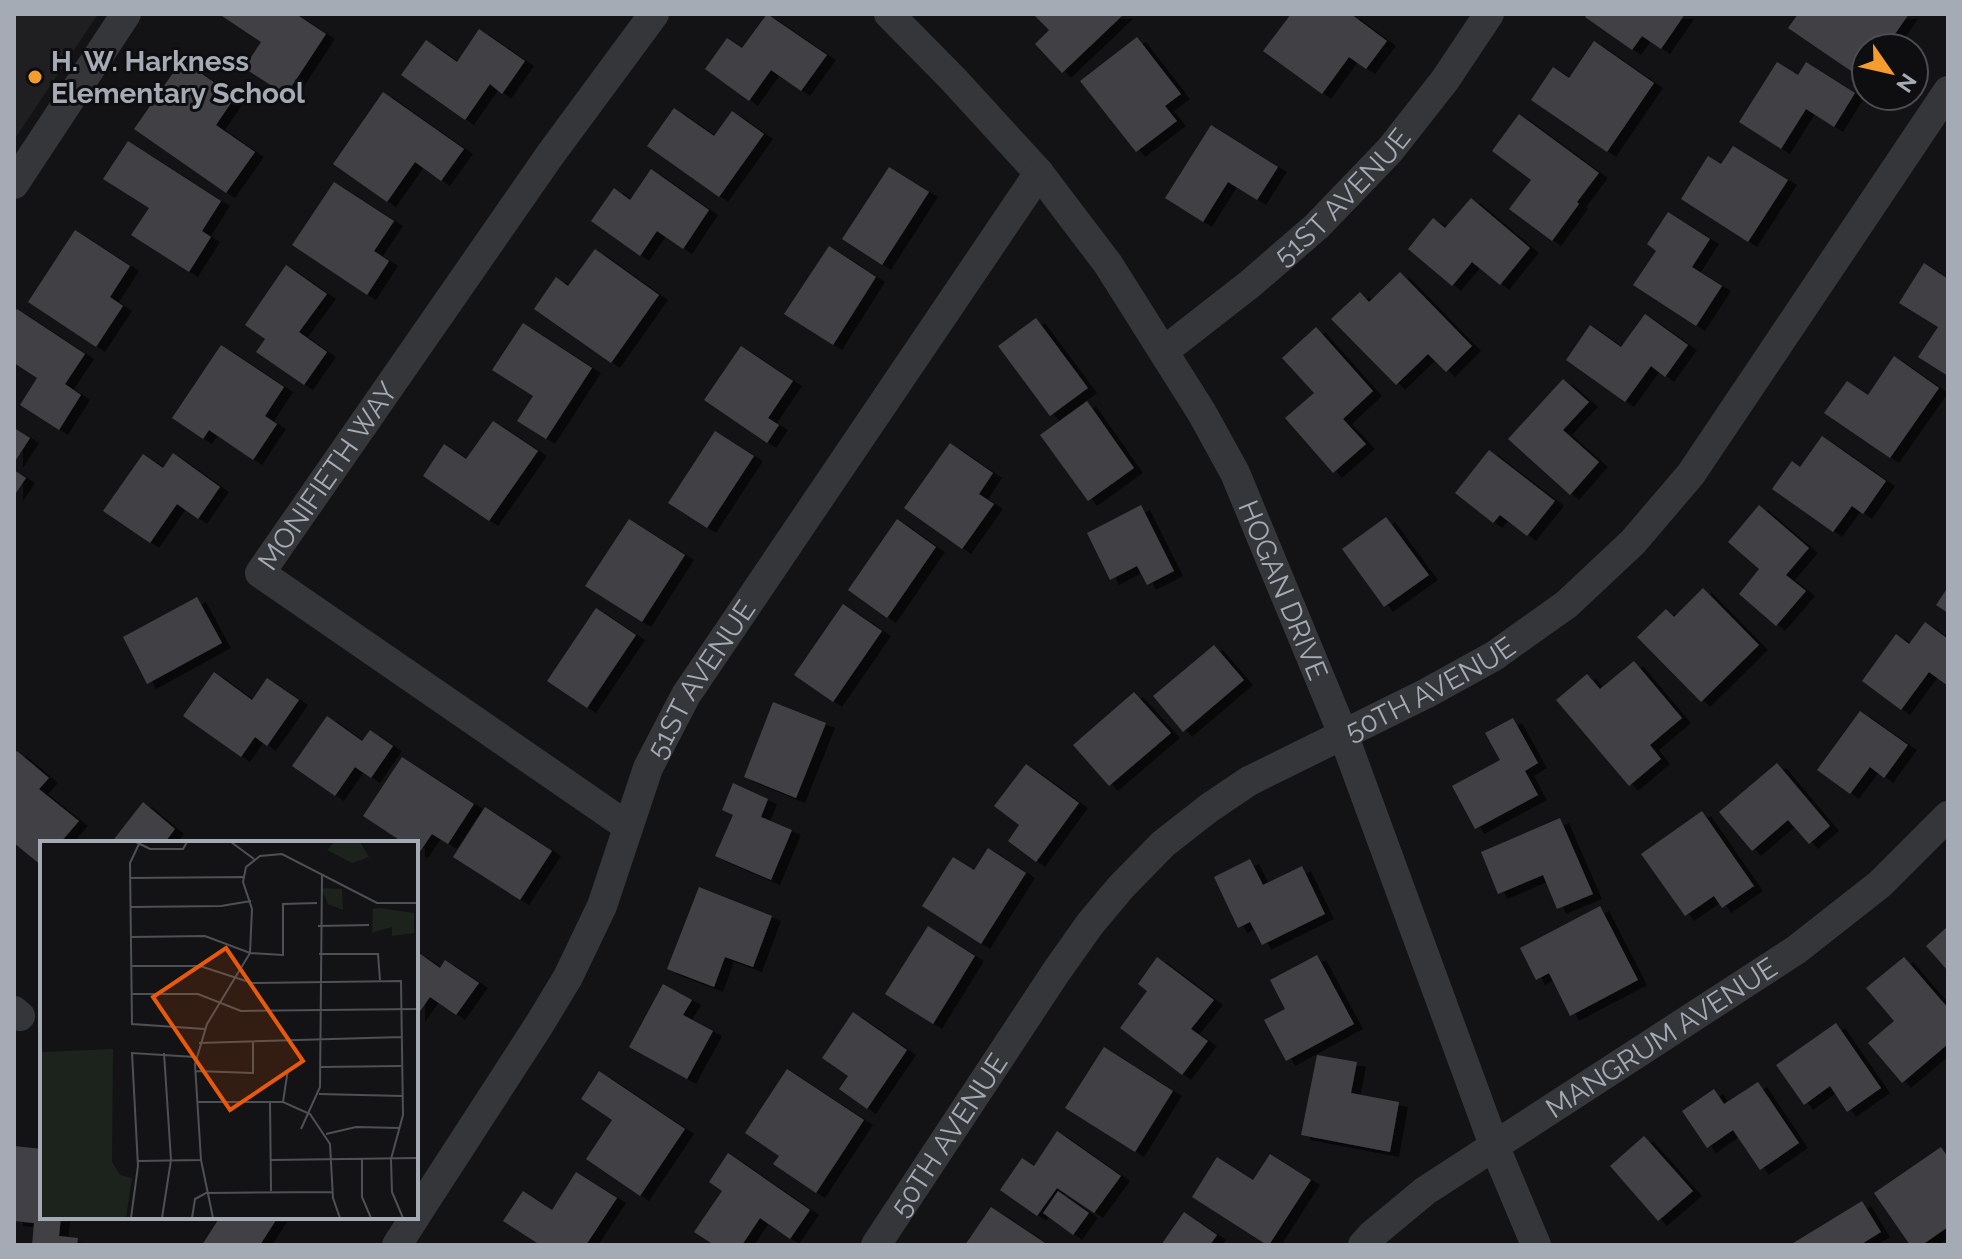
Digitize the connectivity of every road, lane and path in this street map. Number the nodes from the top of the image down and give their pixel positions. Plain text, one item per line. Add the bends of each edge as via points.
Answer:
1 (126, 14) edge
2 (654, 14) edge
3 (1489, 14) edge
4 (892, 15) edge
5 (1948, 91) edge
6 (1039, 173) junction
7 (14, 184) edge
8 (1164, 351) junction
9 (1343, 734) junction
10 (1948, 816) edge
11 (627, 826) junction
12 (1494, 1145) junction
13 (418, 1211) edge
14 (413, 1219) edge
15 (397, 1245) edge
16 (876, 1245) edge
17 (1363, 1245) edge
18 (1536, 1245) edge

1 - 7 street
2 - 11 street, MONIFIETH WAY via 260,573
3 - 8 street, 51ST AVENUE via 1390,150 1317,226
4 - 6 street, HOGAN DRIVE
5 - 9 street, 50TH AVENUE via 1691,474 1633,542 1567,604 1494,656
6 - 8 street, HOGAN DRIVE via 1108,264
6 - 11 street, 51ST AVENUE via 686,695 648,768
8 - 9 street, HOGAN DRIVE via 1235,473
9 - 12 street, HOGAN DRIVE
9 - 16 street, 50TH AVENUE via 1249,781 1209,808 1121,887 1056,972
10 - 12 street, MANGRUM AVENUE via 1880,884 1796,950
11 - 13 street, 51ST AVENUE via 602,906 568,977
12 - 17 street, MANGRUM AVENUE via 1425,1191
12 - 18 street, HOGAN DRIVE
14 - 15 street, 51ST AVENUE

